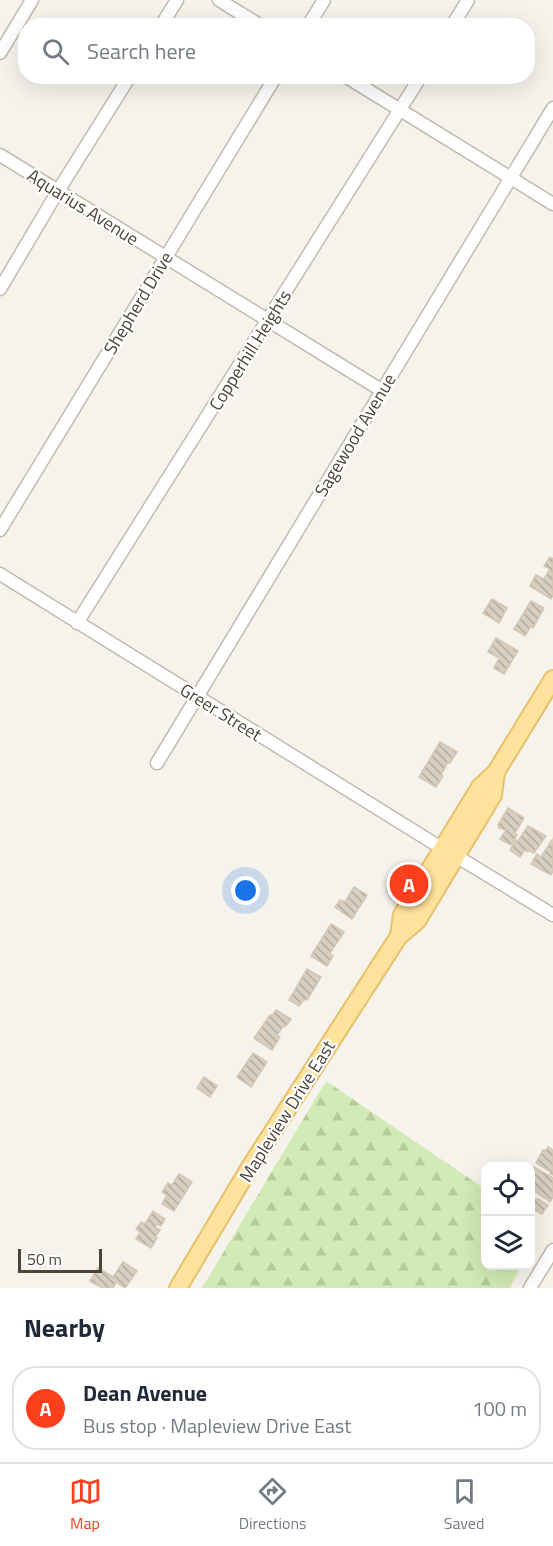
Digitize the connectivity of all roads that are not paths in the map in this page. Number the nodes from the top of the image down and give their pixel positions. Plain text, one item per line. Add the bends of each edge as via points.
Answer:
1 (32, 0) edge
2 (177, 0) edge
3 (219, 0) edge
4 (324, 0) edge
5 (468, 0) edge
6 (21, 18) edge
7 (166, 18) edge
8 (248, 18) edge
9 (313, 18) edge
10 (457, 18) edge
11 (18, 23) edge
12 (0, 53) edge
13 (125, 84) edge
14 (271, 84) edge
15 (358, 84) edge
16 (416, 84) edge
17 (553, 108) edge
18 (400, 110) junction
19 (0, 155) edge
20 (510, 178) junction
21 (58, 191) junction
22 (553, 204) edge
23 (165, 258) junction
24 (0, 289) edge
25 (268, 321) junction
26 (381, 390) junction
27 (0, 530) edge
28 (0, 574) edge
29 (77, 623) junction
30 (553, 679) edge
31 (196, 696) junction
32 (157, 763) dead end
33 (449, 853) junction
34 (553, 915) edge
35 (553, 1250) edge
36 (178, 1288) edge
37 (530, 1288) edge

1 - 6 street
2 - 7 street
3 - 8 street
4 - 9 street
5 - 10 street
11 - 12 street
13 - 21 street
14 - 23 street, Shepherd Drive
15 - 18 street
16 - 18 street, Copperhill Heights
17 - 20 street, Sagewood Avenue
18 - 20 street
18 - 25 street, Copperhill Heights
19 - 21 street, Aquarius Avenue
20 - 22 street
20 - 26 street, Sagewood Avenue
21 - 23 street, Aquarius Avenue
21 - 24 street
23 - 25 street, Aquarius Avenue
23 - 27 street, Shepherd Drive
25 - 26 street, Aquarius Avenue
25 - 29 street, Copperhill Heights
26 - 31 street, Sagewood Avenue
28 - 29 street, Greer Street
29 - 31 street, Greer Street
30 - 33 main road, Mapleview Drive East via 496,772 480,788
31 - 32 street, Sagewood Avenue
31 - 33 street, Greer Street
33 - 34 street, Greer Street
33 - 36 main road, Mapleview Drive East via 402,915 399,936 250,1167
35 - 37 street

